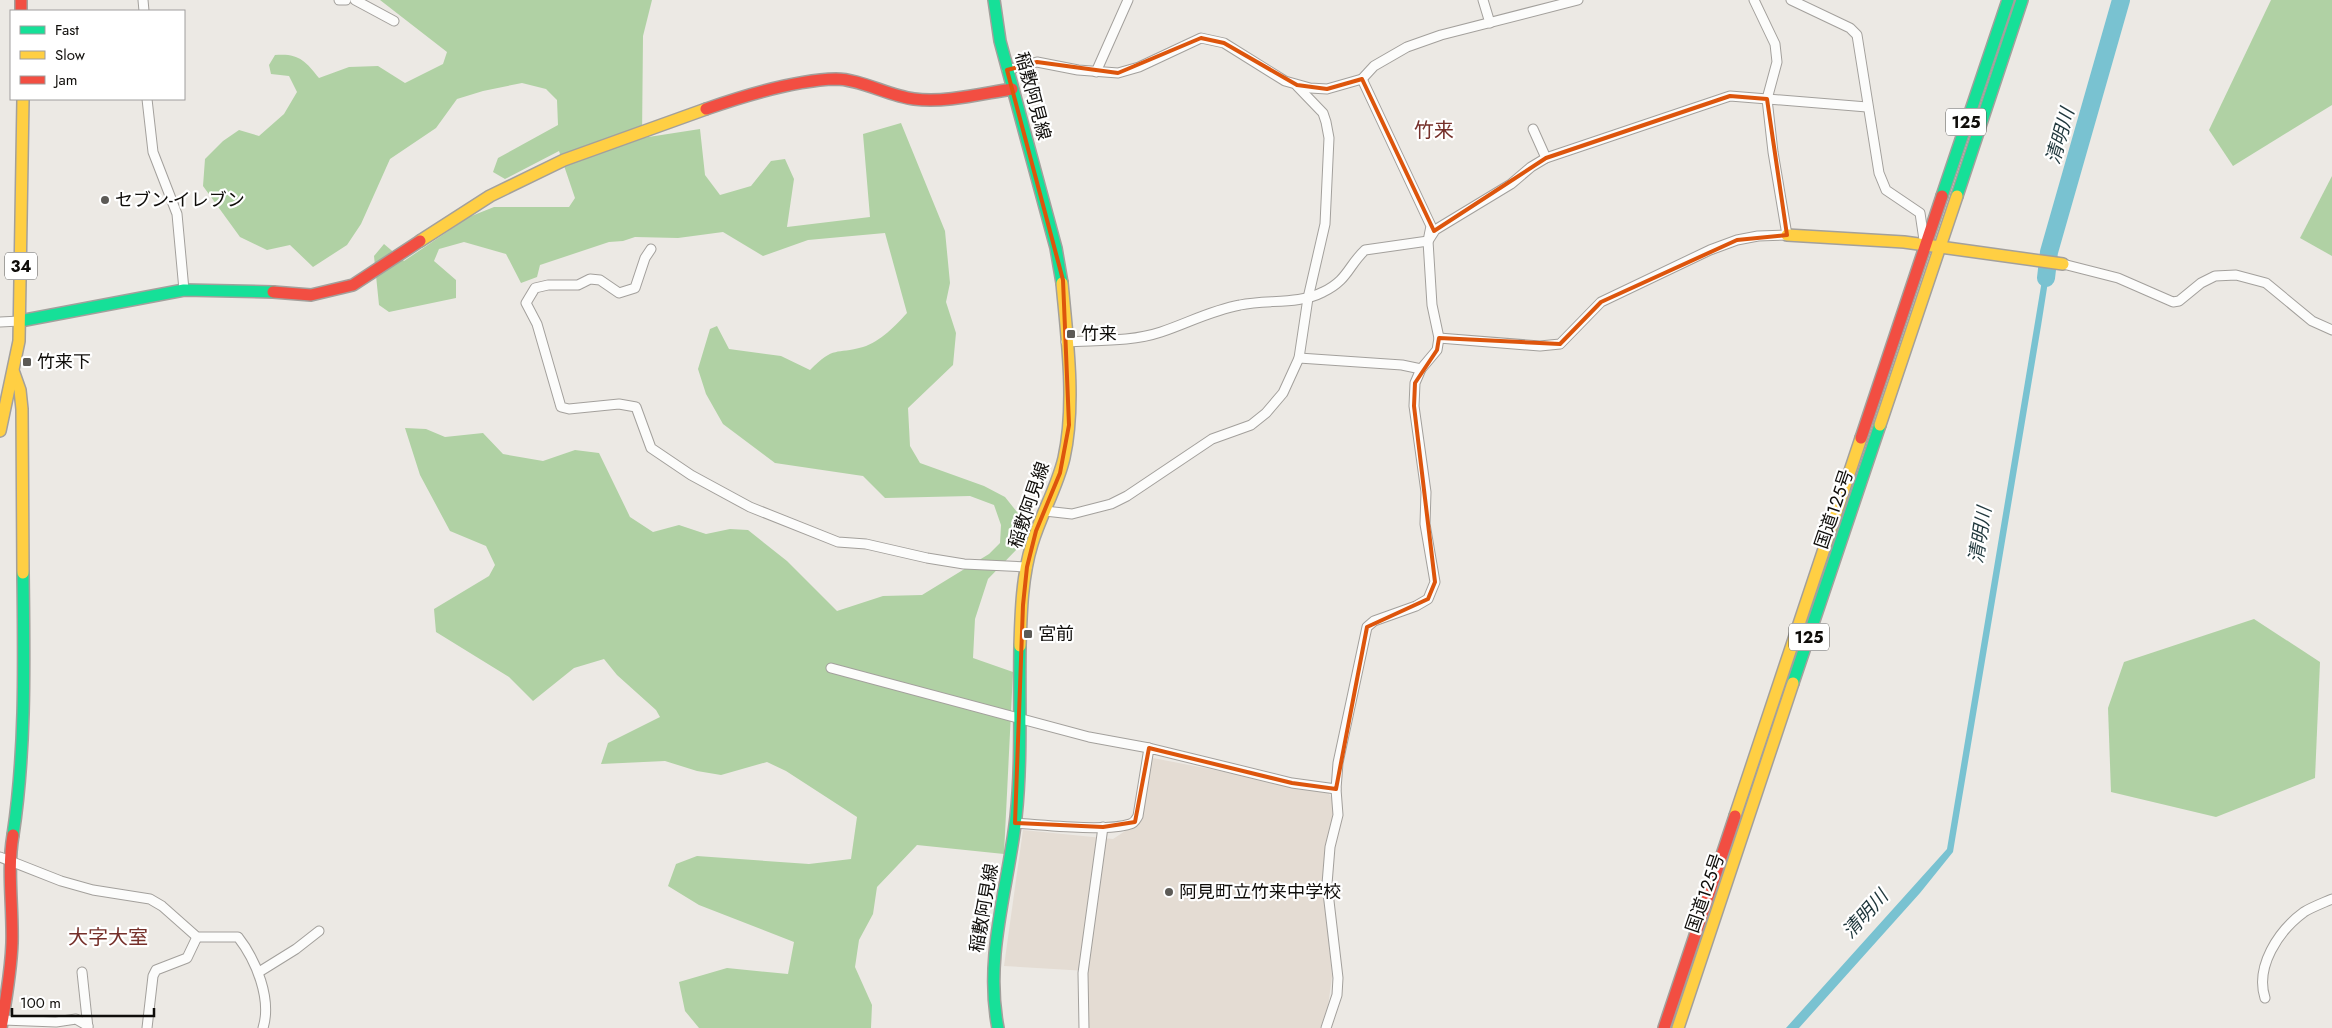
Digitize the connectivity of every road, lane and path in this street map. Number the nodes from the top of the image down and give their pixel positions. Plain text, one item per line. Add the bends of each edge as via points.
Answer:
1 (339, 0) edge
2 (346, 0) edge
3 (356, 0) edge
4 (994, 0) edge
5 (1128, 0) edge
6 (1483, 0) edge
7 (1578, 0) edge
8 (1754, 0) edge
9 (1791, 0) edge
10 (2008, 0) edge
11 (2022, 0) edge
12 (394, 21) dead end
13 (1490, 23) junction
14 (1007, 70) junction
15 (1096, 72) junction
16 (1362, 79) junction
17 (1297, 85) junction
18 (1012, 89) junction
19 (1767, 99) junction
20 (23, 100) edge
21 (147, 100) edge
22 (1867, 107) junction
23 (1533, 129) dead end
24 (1546, 158) junction
25 (1787, 235) junction
26 (1428, 241) junction
27 (1925, 245) junction
28 (1940, 246) junction
29 (651, 249) dead end
30 (2063, 264) joint
31 (184, 290) junction
32 (1308, 298) junction
33 (20, 321) junction
34 (0, 322) edge
35 (2332, 330) edge
36 (1438, 338) junction
37 (1066, 342) junction
38 (1299, 358) junction
39 (1421, 369) junction
40 (14, 373) junction
41 (0, 431) edge
42 (1045, 511) junction
43 (1026, 567) junction
44 (831, 668) dead end
45 (1020, 717) junction
46 (1149, 748) junction
47 (1336, 789) junction
48 (1015, 823) junction
49 (1102, 827) junction
50 (4, 859) edge
51 (2332, 899) edge
52 (319, 930) dead end
53 (197, 937) junction
54 (82, 972) dead end
55 (259, 972) junction
56 (2265, 998) dead end
57 (2, 1024) edge
58 (88, 1027) edge
59 (147, 1028) edge
60 (263, 1028) edge
61 (998, 1028) edge
62 (1084, 1028) edge
63 (1326, 1028) edge
64 (1664, 1028) edge
65 (1678, 1028) edge

1 - 2 street
3 - 12 street
4 - 14 main road, 稲敷阿見線
5 - 15 street
6 - 13 street
7 - 13 street
8 - 19 street via 1775,44 1777,62
9 - 22 street via 1850,28 1857,35
10 - 27 main road, 国道125号 / 125
11 - 28 main road, 国道125号 / 125
13 - 16 street via 1408,47 1374,66
14 - 15 street via 1037,62
14 - 18 main road, 稲敷阿見線
15 - 17 street via 1126,72 1201,38 1224,43 1285,81
16 - 17 street via 1328,89
16 - 26 street via 1432,226
17 - 32 street via 1323,113 1328,138 1325,224
18 - 31 main road via 936,100 913,99 839,78 737,98 564,160 490,196 353,285 311,295
18 - 37 main road, 稲敷阿見線 via 1063,280
19 - 22 street
19 - 24 street via 1730,96
19 - 25 street
20 - 33 main road, 34
21 - 31 street via 153,152 177,214
22 - 27 street via 1879,173 1886,190 1920,213
23 - 24 street
24 - 26 street via 1511,184 1435,230
25 - 27 main road
25 - 36 street via 1737,240 1710,250 1602,302 1560,344 1540,346
26 - 32 street via 1365,250 1342,280
26 - 36 street via 1432,305
27 - 28 main road
27 - 64 main road, 国道125号 / 125
28 - 30 main road
28 - 65 main road, 国道125号 / 125
29 - 43 street via 635,288 619,293 600,280 578,285 548,285 535,288 526,303 537,324 561,407 619,404 636,407 651,448 683,470 750,507 838,542 866,544 964,564
30 - 35 street via 2118,278 2173,302 2216,276 2236,275 2266,283 2312,321
31 - 33 main road
32 - 37 street via 1242,304 1160,332 1124,339
32 - 38 street
33 - 34 street
33 - 40 main road, 34
36 - 39 street via 1437,350
37 - 42 main road, 稲敷阿見線 via 1069,425 1060,473
38 - 39 street
38 - 42 street via 1283,393 1251,425 1212,438 1111,504 1072,514
39 - 47 street via 1415,383 1414,406 1426,492 1425,524 1435,582 1428,599 1374,621 1367,627 1338,763
40 - 41 main road, 34
40 - 50 main road via 22,409 24,629 18,802
42 - 43 main road, 稲敷阿見線
43 - 45 main road, 稲敷阿見線
44 - 45 street
45 - 46 street via 1088,737
45 - 48 main road, 稲敷阿見線
46 - 47 street via 1292,783
46 - 49 street via 1135,822
47 - 63 street via 1338,815 1330,847 1327,884 1338,978 1337,995
48 - 49 street
48 - 61 main road, 稲敷阿見線 via 992,970
49 - 62 street via 1083,973
50 - 53 street via 93,890 150,899
50 - 57 main road via 12,942
51 - 56 street via 2304,912 2285,931 2268,956 2262,973
52 - 55 street
53 - 55 street via 238,937
53 - 59 street via 187,958 156,970
54 - 58 street
55 - 60 street via 266,1014
57 - 58 street via 76,1019

